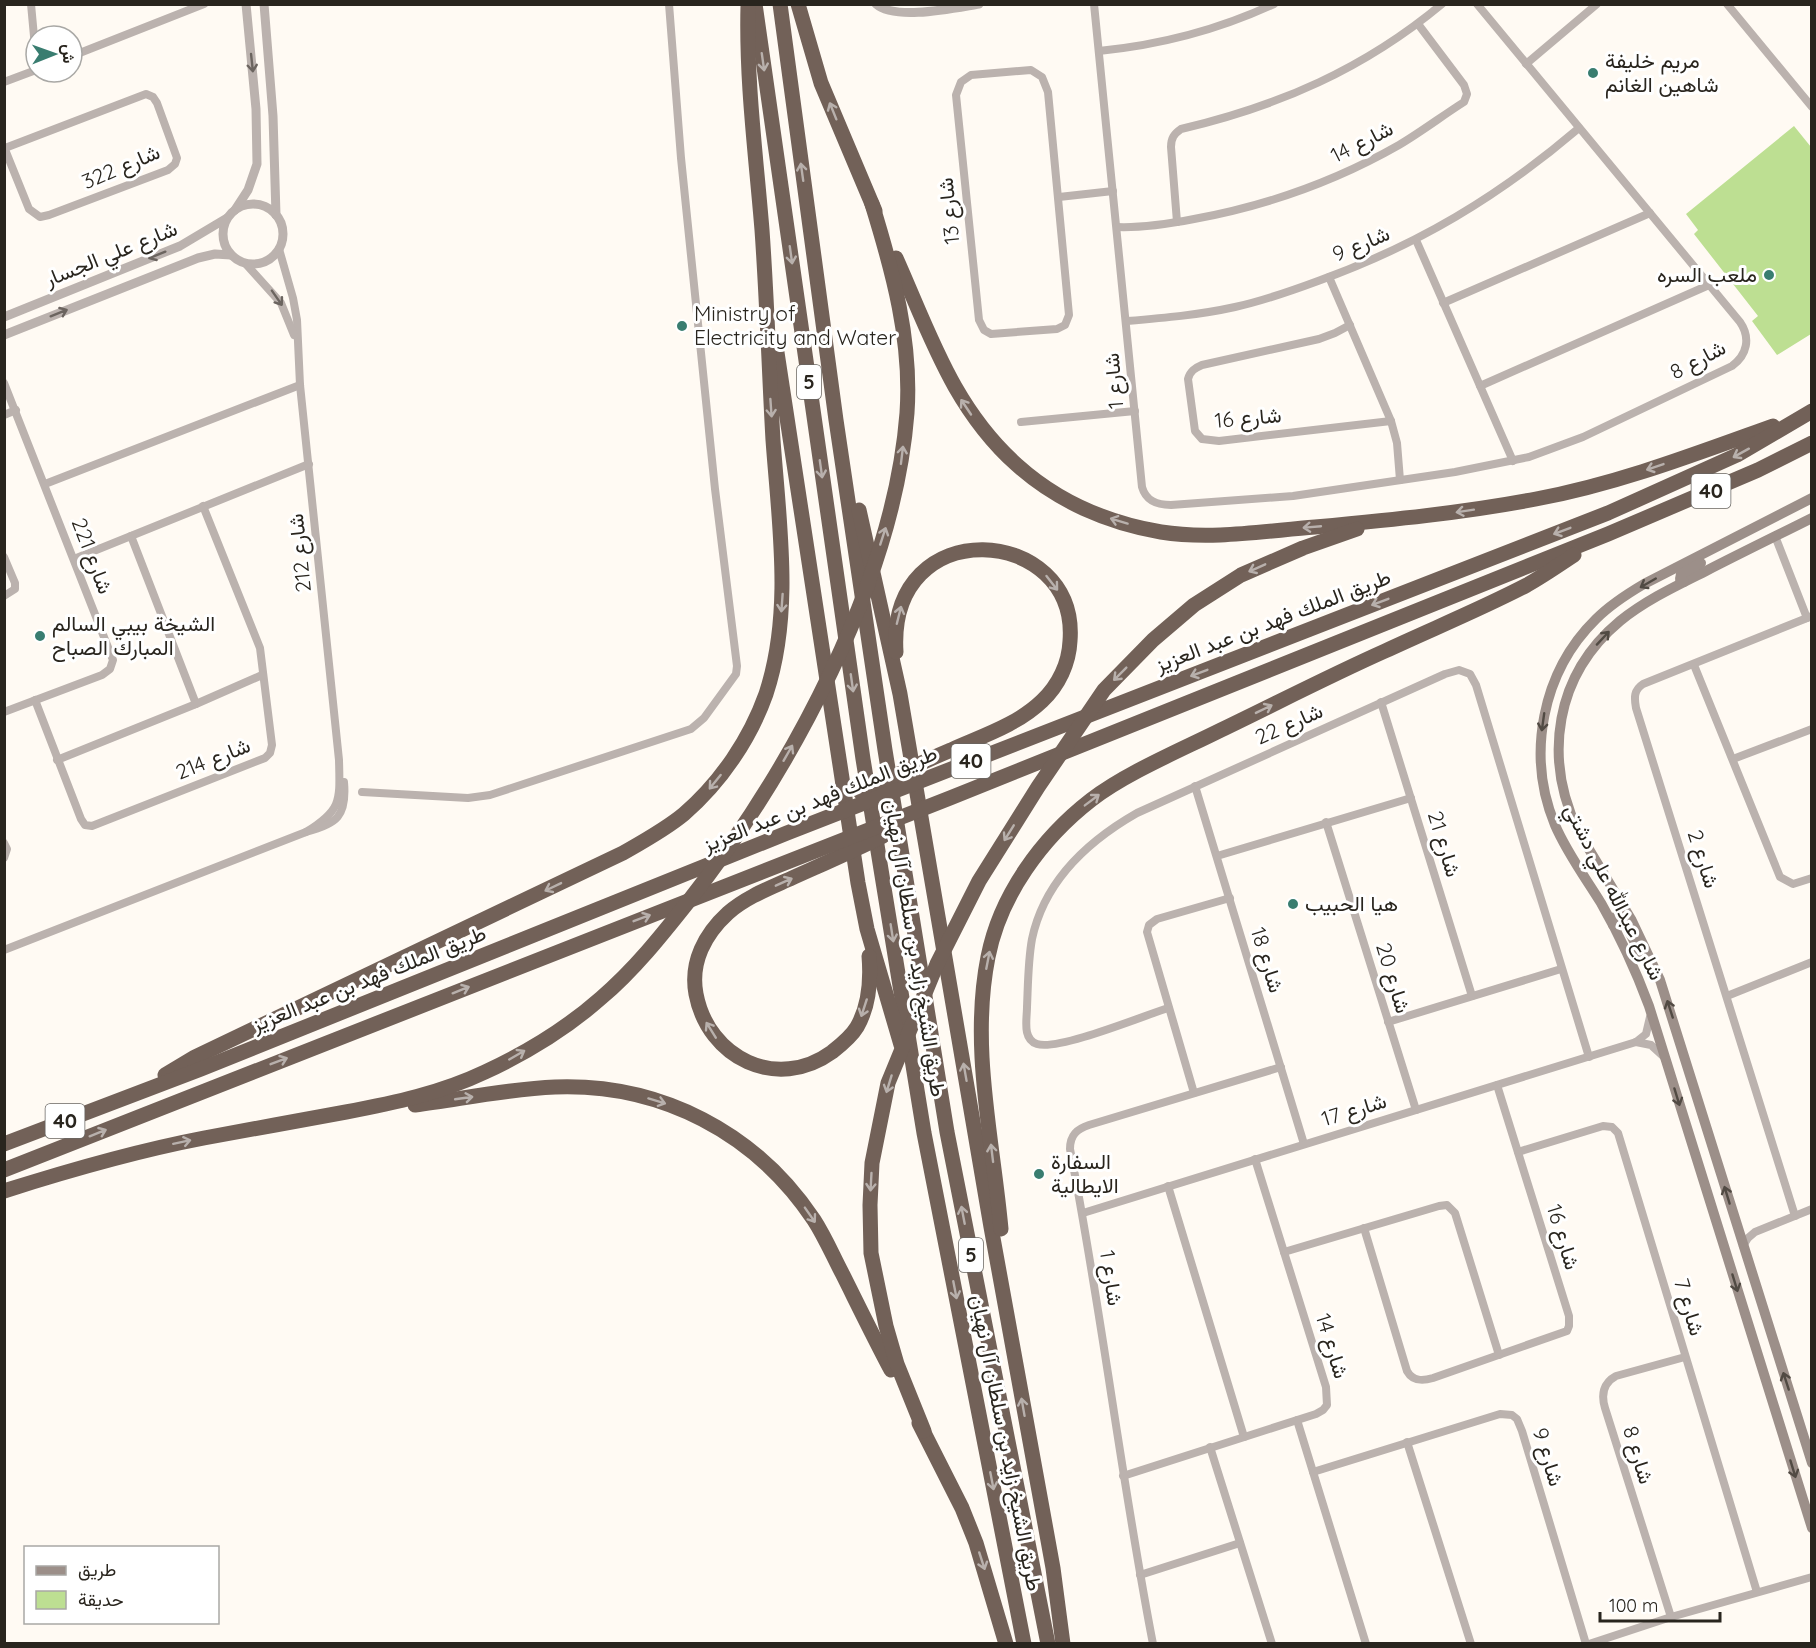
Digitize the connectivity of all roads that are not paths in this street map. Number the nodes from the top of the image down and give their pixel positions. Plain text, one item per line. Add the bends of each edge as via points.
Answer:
1 (31, 4) edge
2 (204, 4) edge
3 (264, 4) edge
4 (669, 4) edge
5 (748, 4) edge
6 (755, 4) edge
7 (780, 4) edge
8 (798, 4) edge
9 (979, 4) edge
10 (1094, 4) edge
11 (1274, 4) edge
12 (1442, 4) edge
13 (1477, 4) edge
14 (1727, 4) edge
15 (1597, 5) edge
16 (879, 6) edge
17 (955, 6) edge
18 (244, 7) edge
19 (33, 24) edge
20 (1418, 24) junction
21 (84, 51) edge
22 (1099, 51) junction
23 (1526, 64) junction
24 (24, 74) edge
25 (4, 82) edge
26 (1812, 107) edge
27 (1578, 128) junction
28 (257, 143) junction
29 (274, 144) junction
30 (5, 148) edge
31 (1113, 191) junction
32 (1059, 197) junction
33 (872, 204) junction
34 (235, 210) junction
35 (1650, 213) junction
36 (276, 215) junction
37 (227, 218) junction
38 (1177, 222) junction
39 (1117, 227) junction
40 (1416, 240) junction
41 (279, 249) junction
42 (231, 255) junction
43 (245, 263) junction
44 (765, 266) junction
45 (118, 271) junction
46 (1329, 277) junction
47 (1709, 285) junction
48 (123, 287) junction
49 (1443, 303) junction
50 (4, 317) edge
51 (1127, 321) junction
52 (1350, 325) junction
53 (4, 335) edge
54 (297, 342) junction
55 (4, 383) edge
56 (300, 385) junction
57 (1480, 386) junction
58 (16, 410) junction
59 (1135, 411) junction
60 (1810, 412) edge
61 (4, 414) edge
62 (836, 420) junction
63 (1391, 421) junction
64 (1021, 422) dead end
65 (1812, 443) edge
66 (1513, 461) junction
67 (309, 464) junction
68 (1400, 480) junction
69 (45, 484) junction
70 (1812, 498) edge
71 (203, 506) junction
72 (1412, 518) junction
73 (1812, 518) edge
74 (1772, 519) junction
75 (1608, 534) junction
76 (131, 536) junction
77 (1775, 536) junction
78 (4, 557) edge
79 (74, 559) junction
80 (1684, 582) junction
81 (4, 596) edge
82 (1809, 617) edge
83 (1694, 665) junction
84 (262, 675) junction
85 (900, 694) junction
86 (35, 700) junction
87 (1381, 702) junction
88 (196, 704) junction
89 (4, 712) edge
90 (1812, 729) edge
91 (1733, 759) junction
92 (57, 760) junction
93 (1196, 786) junction
94 (362, 792) dead end
95 (950, 798) junction
96 (1411, 798) junction
97 (1326, 822) junction
98 (787, 833) junction
99 (4, 843) edge
100 (1217, 856) junction
101 (4, 858) edge
102 (1812, 878) edge
103 (1230, 898) junction
104 (1613, 925) junction
105 (867, 929) junction
106 (4, 950) edge
107 (1812, 962) edge
108 (1561, 969) junction
109 (1660, 980) junction
110 (1472, 996) junction
111 (1727, 996) junction
112 (1649, 1006) junction
113 (1168, 1008) junction
114 (1388, 1022) junction
115 (1636, 1042) junction
116 (1589, 1057) junction
117 (1667, 1063) junction
118 (1281, 1067) junction
119 (1497, 1085) junction
120 (1194, 1093) junction
121 (126, 1097) junction
122 (1416, 1110) junction
123 (281, 1125) junction
124 (924, 1133) junction
125 (4, 1144) edge
126 (1304, 1144) junction
127 (1518, 1152) junction
128 (1255, 1159) junction
129 (4, 1170) edge
130 (1168, 1186) junction
131 (4, 1191) edge
132 (1812, 1209) edge
133 (1083, 1213) junction
134 (1795, 1216) junction
135 (1736, 1226) junction
136 (1364, 1228) junction
137 (1755, 1232) junction
138 (1743, 1247) junction
139 (1284, 1252) junction
140 (1011, 1337) junction
141 (1499, 1356) junction
142 (1685, 1357) junction
143 (1297, 1420) junction
144 (924, 1431) junction
145 (1244, 1437) junction
146 (1803, 1437) junction
147 (1407, 1442) junction
148 (1210, 1448) junction
149 (1812, 1452) edge
150 (1812, 1463) edge
151 (1312, 1472) junction
152 (1122, 1476) junction
153 (1812, 1528) edge
154 (1240, 1544) junction
155 (1053, 1568) junction
156 (1140, 1575) junction
157 (1811, 1576) edge
158 (1757, 1592) junction
159 (1671, 1617) junction
160 (1005, 1644) edge
161 (1024, 1644) edge
162 (1048, 1644) edge
163 (1062, 1644) edge
164 (1068, 1644) edge
165 (1153, 1644) edge
166 (1272, 1644) edge
167 (1366, 1644) edge
168 (1471, 1644) edge
169 (1587, 1644) edge

1 - 19 street
2 - 21 street
3 - 29 street
4 - 94 street via 681,158 736,674 704,718 691,729 490,795 468,798
5 - 44 highway
6 -> 124 highway, طريق الشيخ زايد بن سلطان آل نهيان / 5 via 863,759
62 -> 7 highway, طريق الشيخ زايد بن سلطان آل نهيان / 5
33 -> 8 highway via 822,83
9 - 17 street
10 - 22 street, شارع 1
11 - 22 street via 1190,35
12 - 20 street
13 - 23 street, شارع 8
14 - 26 street
15 - 23 street
16 - 17 street via 900,14
18 -> 28 street via 255,88
20 - 38 street via 1347,69 1296,94 1254,110 1181,129 1171,147
20 - 38 street, شارع 14 via 1464,85 1465,100 1397,146 1316,184 1249,207
22 - 31 street, شارع 1
23 - 27 street, شارع 8
24 - 25 street
27 - 35 street, شارع 8
27 - 40 street, شارع 9 via 1519,176
28 - 29 street via 267,147
28 - 34 street via 252,182
29 - 36 street
30 - 30 street, شارع 322 via 29,209 40,217 168,170 177,158 157,103 146,94
31 - 32 street
31 - 39 street, شارع 1
32 - 32 street, شارع 13 via 1048,92 1042,77 1027,70 975,74 963,79 955,101 979,320 986,332 1057,329 1067,322 1070,305
72 -> 33 highway via 1214,535 1178,534 1118,522 1058,496 1018,467 962,402
123 -> 33 highway via 401,1101 456,1085 519,1054 573,1021 631,970 699,888 772,781 851,624 891,513 902,462 907,357 900,305
34 - 36 street via 261,205
34 - 37 street
35 - 47 street, شارع 8
35 - 49 street
36 - 41 street via 283,231
37 - 42 street via 223,233
37 -> 45 street, شارع علي الجسار via 180,246
38 - 39 street, شارع 14
39 - 51 street, شارع 1
40 - 46 street, شارع 9
40 - 49 street
41 - 43 street via 264,262
41 - 54 street, شارع 212 via 295,309
42 - 43 street
42 - 48 street, شارع علي الجسار via 198,258
43 -> 54 street, شارع 212 via 280,303
44 - 105 highway
44 -> 121 highway via 783,597 778,650 765,694 731,762 685,813 623,853 195,1057
45 - 48 street via 124,279
45 - 50 street, شارع علي الجسار
46 - 51 street, شارع 9 via 1238,306
46 - 52 street
47 - 57 street
47 - 66 street, شارع 8 via 1743,326 1746,345 1738,362 1583,437
53 -> 48 street, شارع علي الجسار
49 - 57 street
51 - 59 street, شارع 1
52 - 63 street
52 - 63 street, شارع 16 via 1319,339 1195,369 1188,379 1195,432 1202,439 1219,441
54 - 56 street, شارع 212
55 - 58 street, شارع 221
56 - 67 street, شارع 212
56 - 69 street
57 - 66 street
58 - 61 street
58 - 69 street, شارع 221
59 - 64 street
59 - 68 street, شارع 1 via 1144,493 1160,504 1274,498
60 -> 72 highway via 1633,475 1538,499
60 -> 98 highway, طريق الملك فهد بن عبد العزيز / 40 via 1737,455 1608,513
62 - 85 highway
162 -> 62 highway, طريق الشيخ زايد بن سلطان آل نهيان / 5 via 947,1132
63 - 68 street
65 - 75 highway, طريق الملك فهد بن عبد العزيز / 40
66 - 68 street, شارع 1
67 - 71 street
67 - 106 street, شارع 212 via 339,760 336,806 328,818 306,832
69 - 79 street, شارع 221
70 - 74 main road, شارع عبدالله علي دشتي
71 - 76 street
71 - 84 street, شارع 214 via 260,648
72 -> 144 highway via 1359,528 1303,548 1241,575 1194,605 1104,690 979,880 937,964 888,1083 872,1163 871,1253 878,1291 891,1346
73 - 77 main road, شارع عبدالله علي دشتي
74 - 80 main road via 1750,537 1683,572 1680,577
74 -> 104 main road, شارع عبدالله علي دشتي via 1660,576 1607,610 1572,648 1551,691 1540,743 1547,801 1572,859
75 - 95 highway, طريق الملك فهد بن عبد العزيز / 40
140 -> 75 highway via 986,1103 981,1001 988,955 1000,916 1037,853 1092,798 1135,773 1527,585
76 - 79 street
76 - 88 street
77 - 80 main road, شارع عبدالله علي دشتي
77 - 82 street, شارع 2
78 - 81 street via 15,589
79 - 86 street, شارع 221 via 112,655 112,665 102,675
109 -> 80 main road, شارع عبدالله علي دشتي via 1631,919 1571,818 1561,787 1558,739 1570,687 1595,646 1629,614
82 - 83 street, شارع 2
83 - 91 street
83 - 111 street, شارع 2 via 1643,684 1636,691 1635,700
84 - 88 street
84 - 92 street, شارع 214 via 272,745 265,758 92,826 81,819
85 -> 98 highway via 896,637 899,611 917,579 938,561 965,551 998,551 1034,565 1055,586 1068,614 1070,644 1058,680 1039,703 1010,723 888,779
140 -> 85 highway
86 - 89 street, شارع 221
86 - 92 street, شارع 214
87 - 93 street, شارع 22
87 - 96 street, شارع 21
87 - 108 street, شارع 22 via 1452,671 1464,671 1473,677
88 - 92 street
90 - 91 street
91 - 102 street via 1780,877 1793,884
93 - 100 street, شارع 18
93 - 113 street, شارع 22 via 1108,831 1084,851 1056,884 1032,939 1026,1032 1036,1044 1053,1044
105 -> 95 highway via 870,977 866,1007 857,1027 824,1058 791,1069 756,1065 725,1048 708,1027 698,1002 697,961 709,935 729,913 768,889 892,831
129 -> 95 highway, طريق الملك فهد بن عبد العزيز / 40
96 - 97 street
96 - 110 street, شارع 21
97 - 100 street
97 - 114 street, شارع 20
98 - 121 highway, طريق الملك فهد بن عبد العزيز / 40
99 - 101 street
100 - 103 street, شارع 18
103 - 113 street via 1160,917 1149,925 1147,936
103 - 118 street, شارع 18
104 - 109 main road via 1615,917 1624,920 1648,967
104 - 112 main road, شارع عبدالله علي دشتي
105 - 124 highway
107 - 111 street
108 - 110 street
108 - 116 street, شارع 22
135 -> 109 main road, شارع عبدالله علي دشتي
110 - 114 street
111 - 134 street, شارع 2
112 - 115 street via 1648,1029
112 - 117 main road, شارع عبدالله علي دشتي
113 - 120 street
114 - 122 street, شارع 20
115 - 116 street, شارع 17
115 - 117 street via 1654,1047
116 - 119 street, شارع 17
117 -> 153 main road, شارع عبدالله علي دشتي
118 - 120 street, شارع 1
118 - 126 street, شارع 18
119 - 122 street, شارع 17
119 - 127 street, شارع 16
120 - 133 street, شارع 1 via 1074,1133 1070,1149
121 - 125 highway, طريق الملك فهد بن عبد العزيز / 40
122 - 126 street, شارع 17
131 -> 123 highway via 140,1151
123 -> 144 highway via 556,1087 636,1095 712,1124 738,1139 776,1172 815,1222
124 -> 161 highway, طريق الشيخ زايد بن سلطان آل نهيان / 5
126 - 128 street, شارع 17
127 - 141 street, شارع 16 via 1570,1324 1565,1333
127 - 142 street, شارع 7 via 1598,1127 1616,1130
128 - 130 street, شارع 17
128 - 139 street, شارع 14
130 - 133 street, شارع 17
130 - 145 street
132 - 134 street
133 - 152 street, شارع 1
134 - 137 street
135 - 137 street
135 - 138 main road, شارع عبدالله علي دشتي
136 - 139 street
136 - 141 street via 1441,1205 1451,1208
136 - 141 street, شارع 16 via 1410,1376 1429,1379
137 - 138 street
146 -> 138 main road, شارع عبدالله علي دشتي
139 - 143 street, شارع 14 via 1328,1397 1323,1410
155 -> 140 highway
142 - 158 street, شارع 7
142 - 159 street, شارع 8 via 1612,1378 1603,1394
143 - 145 street, شارع 14
143 - 151 street
144 -> 160 highway via 976,1543
145 - 148 street, شارع 14
146 - 149 street
146 - 150 main road, شارع عبدالله علي دشتي
147 - 151 street, شارع 9
147 - 168 street
147 - 169 street, شارع 9 via 1502,1414 1514,1416 1522,1431
148 - 152 street, شارع 14
148 - 154 street
151 - 167 street
152 - 156 street, شارع 1
154 - 156 street
154 - 166 street
155 - 163 highway
155 - 164 main road
156 - 165 street, شارع 1
157 - 158 street
158 - 159 street
159 - 169 street

